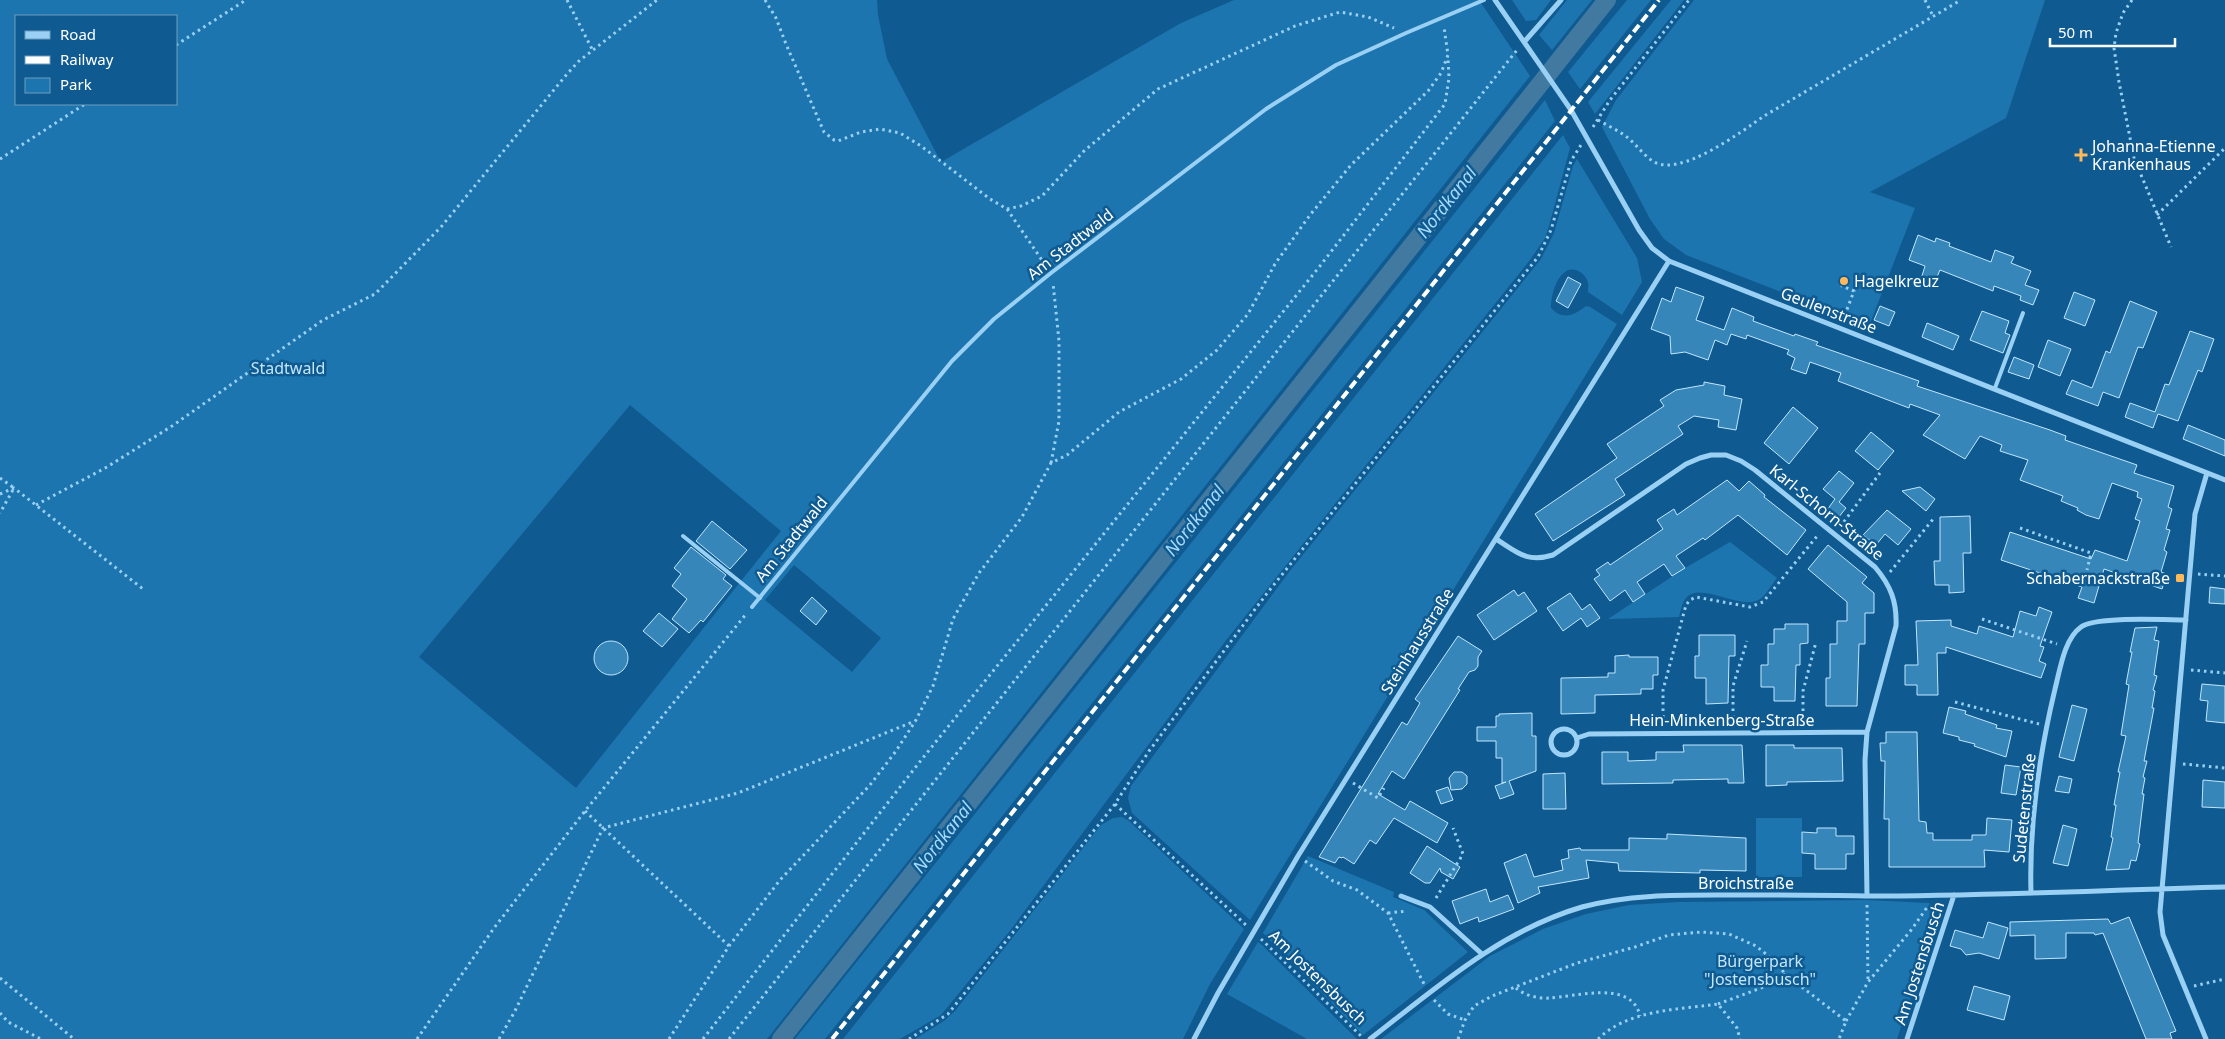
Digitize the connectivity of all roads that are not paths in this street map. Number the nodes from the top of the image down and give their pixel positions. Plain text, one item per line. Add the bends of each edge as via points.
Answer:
1 (1484, 0) edge
2 (1496, 0) edge
3 (1561, 0) edge
4 (1525, 41) junction
5 (1669, 261) junction
6 (2022, 313) dead end
7 (1995, 388) junction
8 (2207, 473) junction
9 (2225, 480) edge
10 (683, 536) dead end
11 (1496, 539) junction
12 (760, 598) junction
13 (752, 607) road end
14 (2186, 620) junction
15 (1867, 732) junction
16 (1577, 738) junction
17 (2225, 887) edge
18 (2162, 888) junction
19 (2031, 892) junction
20 (1954, 895) junction
21 (1401, 896) dead end
22 (1867, 896) junction
23 (1482, 954) junction
24 (1194, 1039) edge
25 (1370, 1039) edge
26 (1907, 1039) edge
27 (2206, 1039) edge

1 - 12 lane, Am Stadtwald via 1336,65 1266,109 994,319 952,361
2 - 4 street, Geulenstraße
3 - 4 street
4 - 5 street, Geulenstraße via 1586,136 1639,230 1652,248
5 - 7 street, Geulenstraße
5 - 11 street, Steinhausstraße
6 - 7 lane
7 - 8 street, Geulenstraße
8 - 9 street, Geulenstraße
8 - 14 street via 2195,514
10 - 12 lane
11 - 15 street, Karl-Schorn-Straße via 1522,556 1538,559 1552,555 1686,464 1711,454 1726,455 1748,465 1876,567 1893,592 1897,608 1896,626
11 - 24 street, Steinhausstraße via 1298,856
12 - 13 lane, Am Stadtwald
14 - 18 street
14 - 19 street, Sudetenstraße via 2090,622 2074,633 2067,647 2047,726 2035,797
15 - 16 street, Hein-Minkenberg-Straße via 1663,732 1590,734
15 - 22 street, Karl-Schorn-Straße
16 - 16 street, Hein-Minkenberg-Straße via 1567,730 1560,730 1554,734 1552,748 1562,756 1569,755 1577,745
17 - 18 street, Broichstraße
18 - 19 street, Broichstraße
18 - 27 street via 2160,912 2163,935
19 - 20 street, Broichstraße
20 - 22 street, Broichstraße
20 - 26 street, Am Jostensbusch
21 - 23 street via 1430,907
22 - 23 street, Broichstraße via 1680,895 1627,898 1583,907 1542,922
23 - 25 street, Broichstraße

